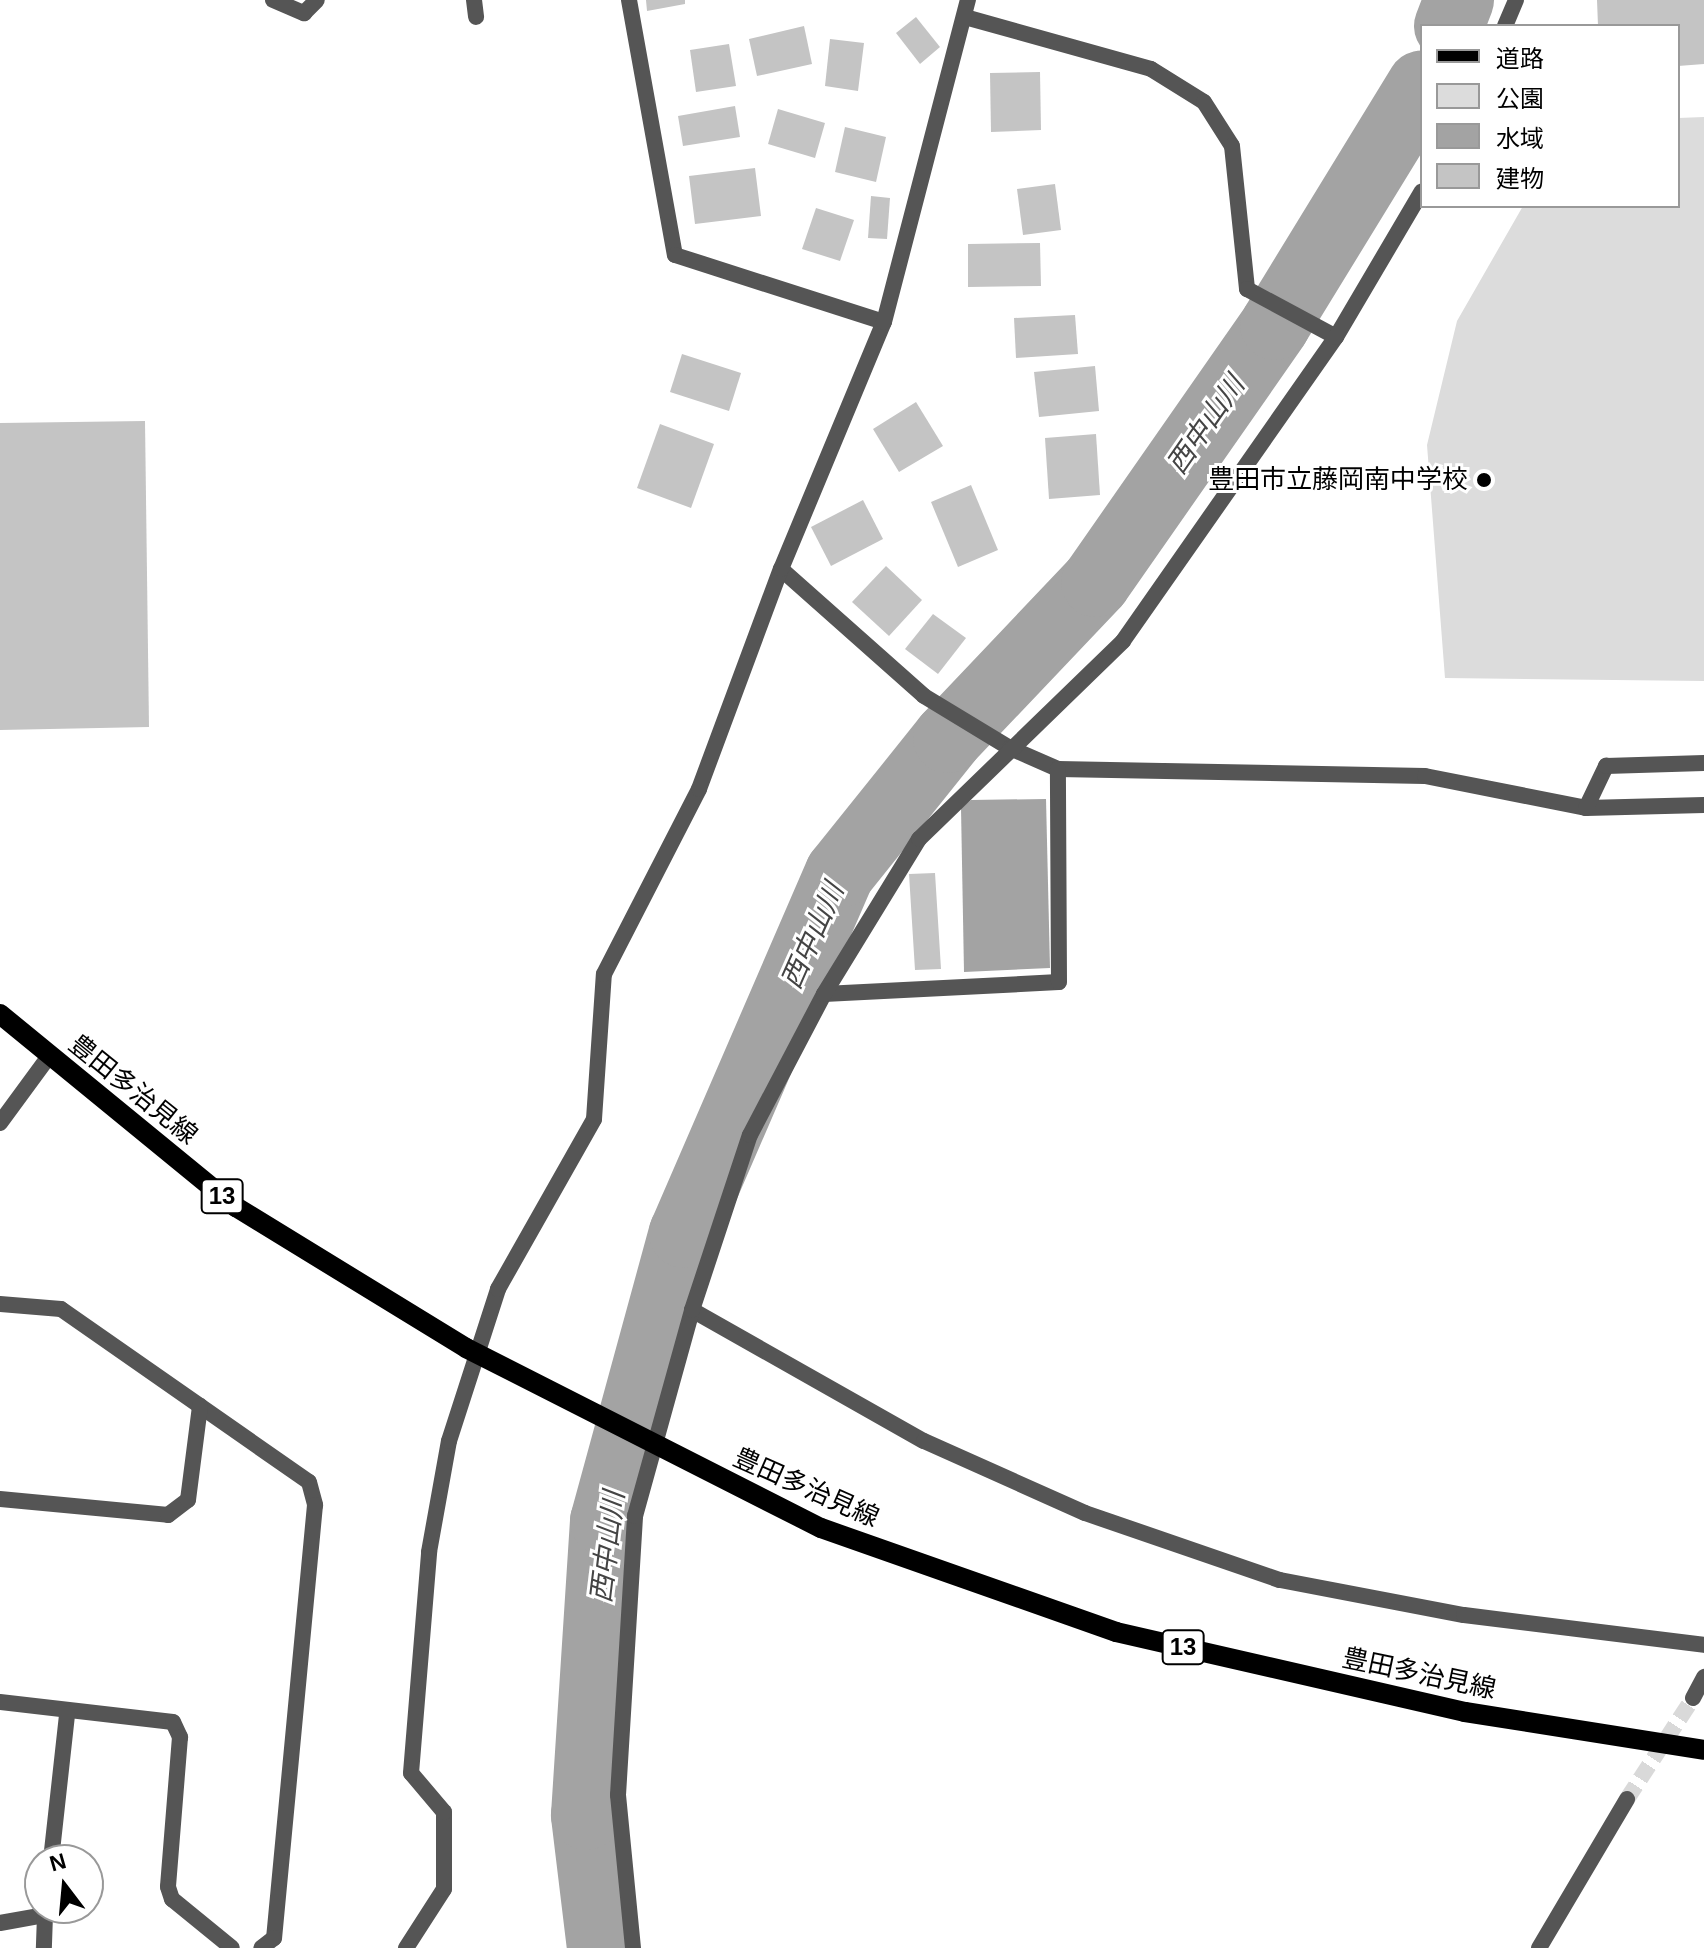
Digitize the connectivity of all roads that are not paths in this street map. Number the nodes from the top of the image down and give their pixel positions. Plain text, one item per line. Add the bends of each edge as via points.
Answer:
1 (273, 0) edge
2 (317, 0) edge
3 (474, 0) edge
4 (629, 0) edge
5 (1516, 0) edge
6 (967, 8) edge
7 (476, 17) dead end
8 (1506, 24) edge
9 (1420, 194) edge
10 (884, 322) junction
11 (1336, 337) junction
12 (781, 569) junction
13 (1010, 748) junction
14 (1704, 763) edge
15 (1058, 769) junction
16 (1704, 805) edge
17 (1586, 808) junction
18 (824, 994) junction
19 (0, 1014) edge
20 (50, 1055) junction
21 (0, 1123) edge
22 (0, 1304) edge
23 (692, 1310) junction
24 (200, 1406) junction
25 (0, 1499) edge
26 (1704, 1645) edge
27 (1704, 1677) edge
28 (1693, 1698) tunnel mouth
29 (0, 1702) edge
30 (67, 1714) junction
31 (1704, 1750) edge
32 (1627, 1799) tunnel mouth
33 (53, 1844) edge
34 (24, 1917) edge
35 (0, 1923) edge
36 (45, 1924) edge
37 (44, 1948) edge
38 (232, 1948) edge
39 (261, 1948) edge
40 (406, 1948) edge
41 (633, 1948) edge
42 (1539, 1948) edge

1 - 2 street via 304,13
3 - 7 street
4 - 10 street via 675,255
5 - 8 street
6 - 10 street
6 - 11 street via 1151,69 1204,102 1232,146 1247,289
9 - 11 street
10 - 12 street
11 - 13 street via 1123,641
12 - 13 street via 924,696
12 - 40 street via 699,789 604,974 594,1119 498,1289 449,1441 429,1552 411,1773 444,1812 444,1889
13 - 15 street
13 - 18 street via 919,839
14 - 17 street via 1606,766
15 - 17 street via 1425,776
15 - 18 street via 1059,982
16 - 17 street
18 - 23 street via 750,1135
19 - 20 main road, 豊田多治見線 / 13
20 - 21 street
20 - 31 main road, 豊田多治見線 / 13 via 236,1207 466,1348 821,1528 1116,1632 1465,1712
22 - 24 street via 61,1309
23 - 26 street via 924,1441 1085,1513 1280,1580 1464,1615
23 - 41 street via 635,1516 618,1795
24 - 25 street via 188,1500 168,1515
24 - 39 street via 309,1482 315,1505 274,1938
27 - 28 street
29 - 30 street
30 - 33 street
30 - 38 street via 173,1722 180,1737 168,1887 172,1899
32 - 42 street
34 - 35 street
36 - 37 street

